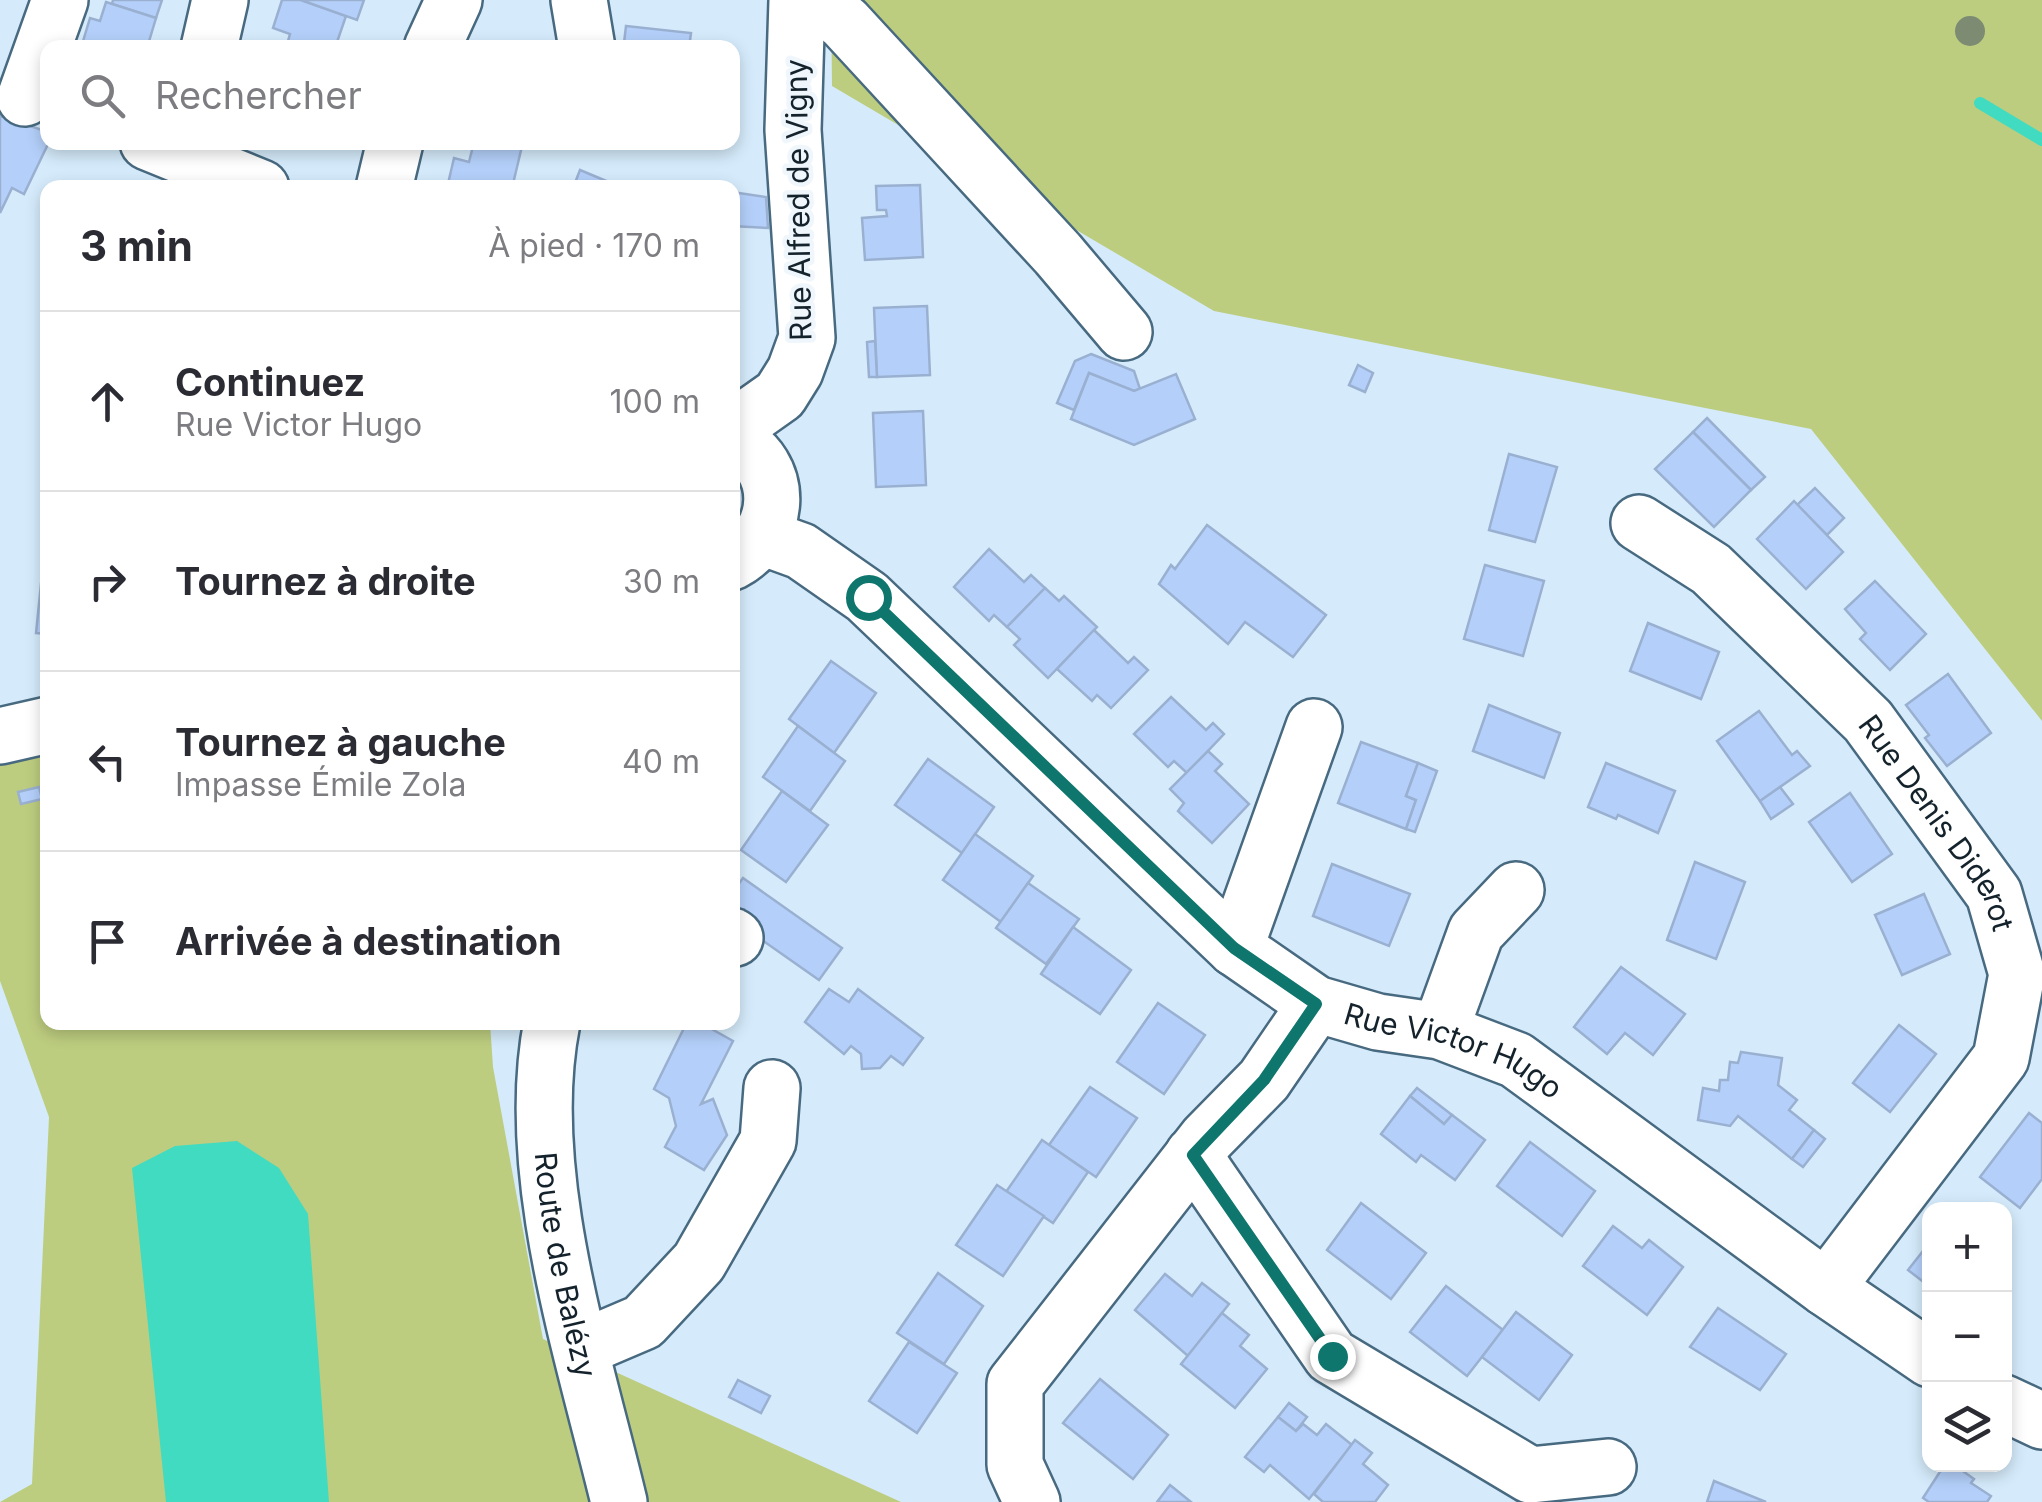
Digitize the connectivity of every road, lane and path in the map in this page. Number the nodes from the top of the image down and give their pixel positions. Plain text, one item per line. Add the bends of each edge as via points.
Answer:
1 (60, 0) edge
2 (220, 0) edge
3 (454, 0) edge
4 (579, 0) edge
5 (797, 0) edge
6 (817, 0) edge
7 (45, 40) edge
8 (211, 40) edge
9 (436, 40) edge
10 (586, 40) edge
11 (40, 54) edge
12 (24, 98) edge
13 (179, 150) edge
14 (393, 150) edge
15 (244, 180) edge
16 (386, 180) edge
17 (1124, 332) dead end
18 (780, 395) junction
19 (740, 423) edge
20 (751, 458) edge
21 (1638, 524) dead end
22 (747, 550) edge
23 (40, 727) edge
24 (1314, 727) dead end
25 (0, 736) edge
26 (1516, 890) dead end
27 (1234, 948) junction
28 (1316, 1004) junction
29 (551, 1030) edge
30 (1440, 1031) junction
31 (772, 1088) dead end
32 (1193, 1155) junction
33 (1826, 1288) junction
34 (582, 1348) junction
35 (1922, 1354) edge
36 (2012, 1407) edge
37 (2042, 1422) edge
38 (1608, 1468) dead end
39 (619, 1502) edge
40 (1032, 1502) edge

1 - 7 street
2 - 8 street
3 - 9 street
4 - 10 street
5 - 18 street, Rue Alfred de Vigny via 793,130 807,338
6 - 17 street
11 - 12 street
13 - 15 street
14 - 16 street
18 - 19 street, Rue Alfred de Vigny
18 - 20 street, Rue Alfred de Vigny
20 - 22 street, Rue Alfred de Vigny via 773,508
21 - 33 street, Rue Denis Diderot via 1711,569 1868,720 1994,894 2018,974 2001,1058
22 - 27 street, Rue Victor Hugo via 801,551 868,597
23 - 25 street
24 - 27 street
26 - 30 street via 1476,932
27 - 28 street, Rue Victor Hugo
28 - 30 street, Rue Victor Hugo
28 - 32 street via 1264,1080
29 - 34 street, Route de Balézy via 545,1155
30 - 33 street, Rue Victor Hugo via 1516,1060
31 - 34 street via 768,1141 699,1262 643,1322
32 - 38 street via 1332,1356 1530,1475
32 - 40 street via 1015,1384 1015,1466
33 - 35 street, Rue Victor Hugo
34 - 39 street, Route de Balézy
36 - 37 street

